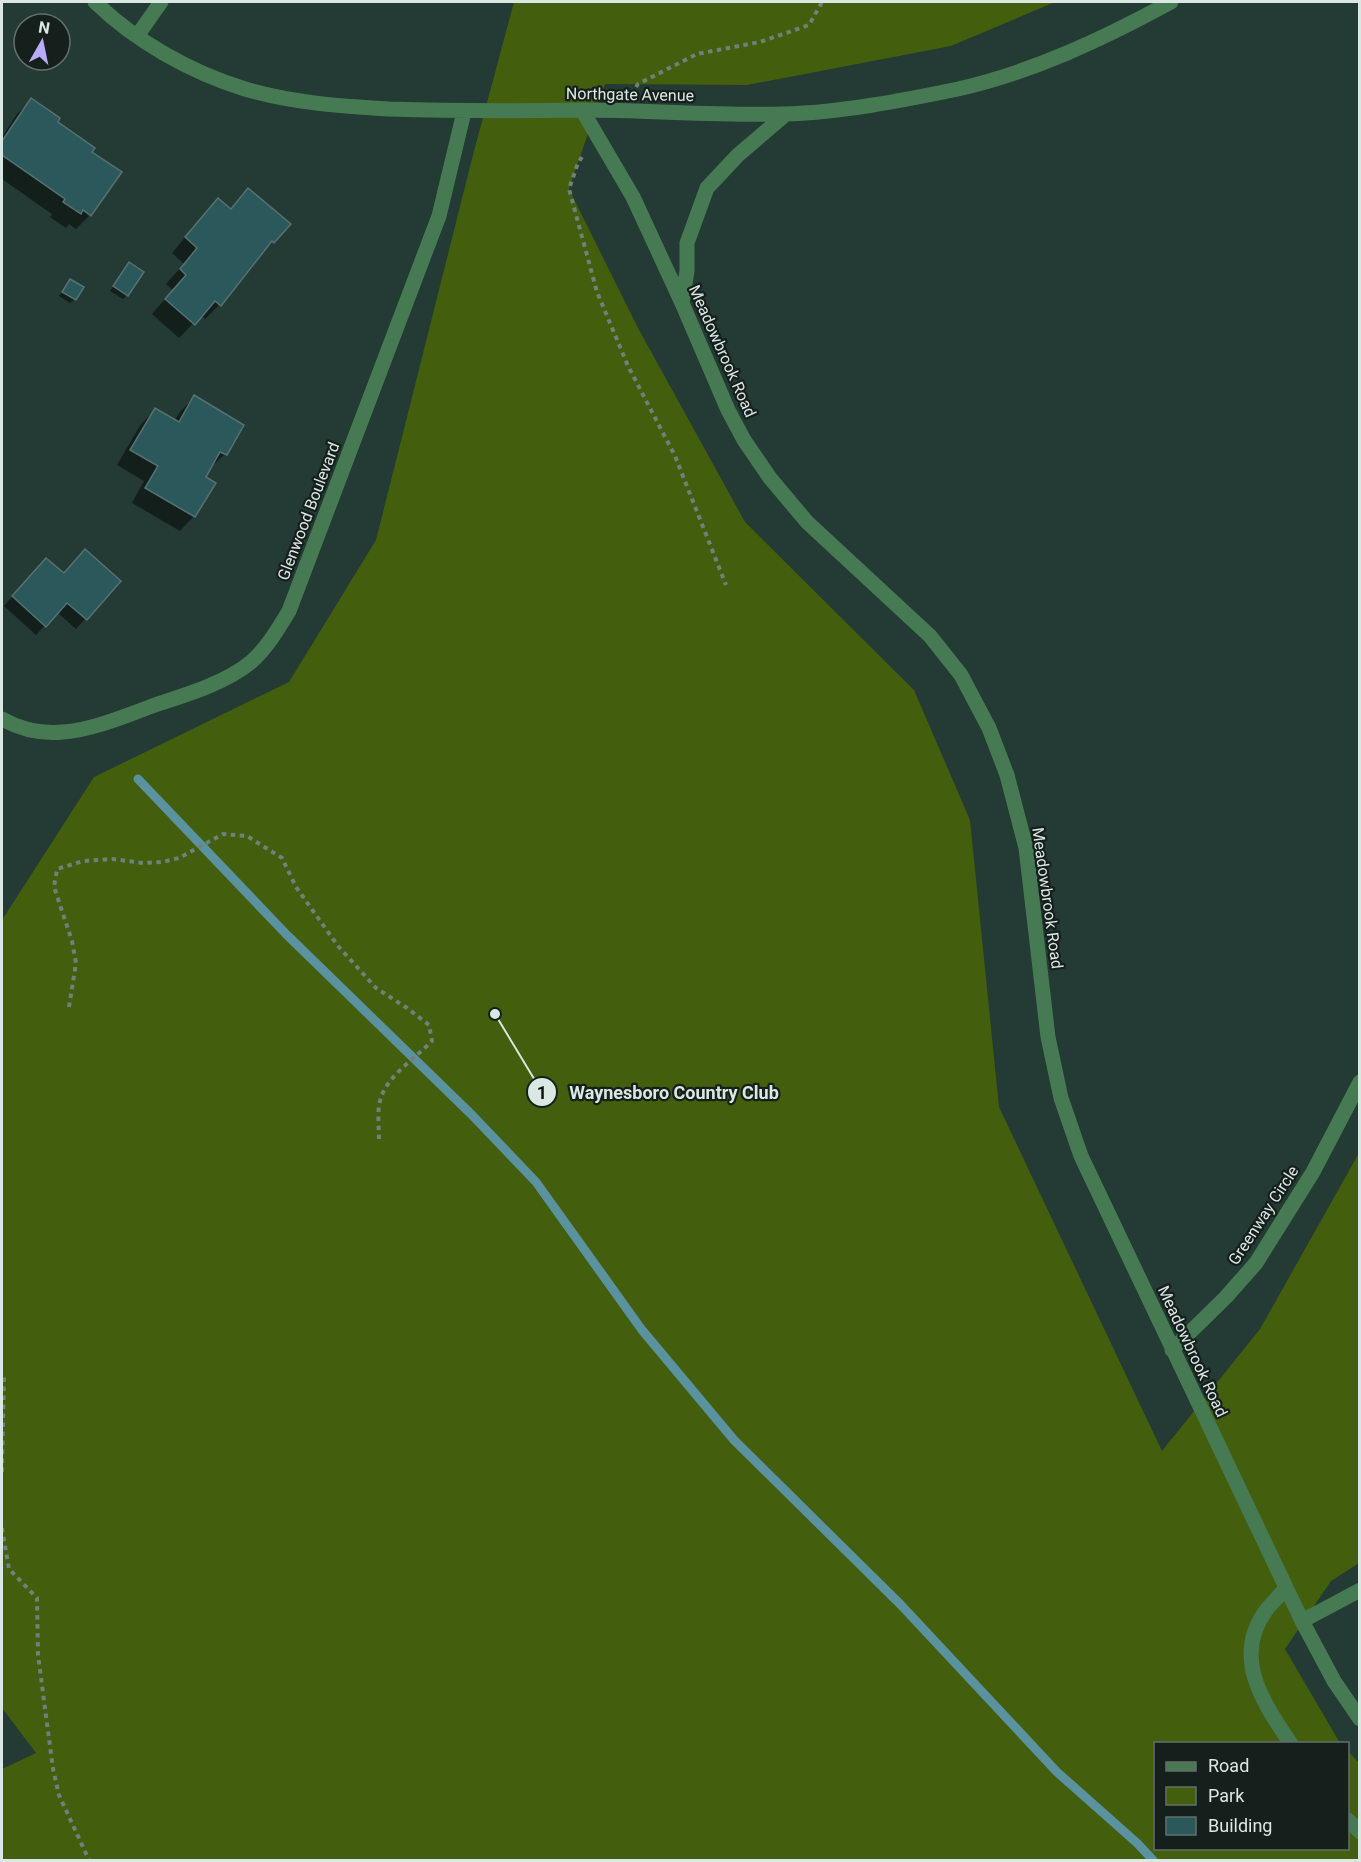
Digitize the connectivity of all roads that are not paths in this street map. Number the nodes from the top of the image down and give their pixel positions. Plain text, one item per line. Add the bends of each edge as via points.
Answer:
1 (94, 2) edge
2 (161, 2) edge
3 (1171, 2) edge
4 (137, 36) junction
5 (582, 110) junction
6 (464, 112) junction
7 (786, 114) junction
8 (682, 303) junction
9 (2, 719) edge
10 (1359, 1082) edge
11 (1172, 1350) junction
12 (1286, 1588) junction
13 (1359, 1590) edge
14 (1302, 1621) junction
15 (1359, 1719) edge
16 (1289, 1742) edge

1 - 4 street, Northgate Avenue
2 - 4 street
3 - 7 street, Northgate Avenue via 1113,34 1044,63 959,89
4 - 6 street, Northgate Avenue via 184,64 244,89 286,99 349,107
5 - 6 street, Northgate Avenue
5 - 7 street, Northgate Avenue
5 - 8 street, Meadowbrook Road via 633,197
6 - 9 street, Glenwood Boulevard via 435,227 289,611 267,645 250,663 210,686 115,720 63,732 35,732
7 - 8 street via 707,188 687,243
8 - 11 street, Meadowbrook Road via 728,410 770,478 807,522 930,636 961,675 989,728 1007,776 1026,848 1048,1037 1061,1098 1081,1156
10 - 11 street, Greenway Circle via 1312,1172 1256,1263
11 - 12 street, Meadowbrook Road
12 - 14 street, Meadowbrook Road
12 - 16 street via 1266,1610 1253,1636 1250,1657 1254,1681
13 - 14 street
14 - 15 street, Meadowbrook Road

